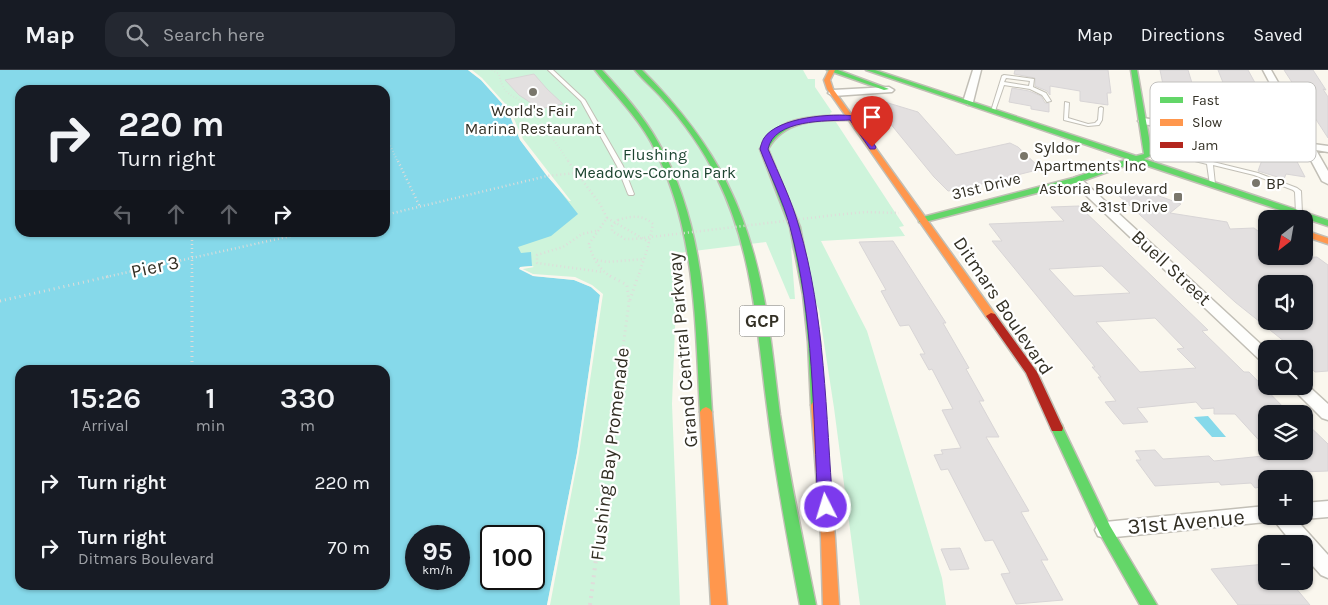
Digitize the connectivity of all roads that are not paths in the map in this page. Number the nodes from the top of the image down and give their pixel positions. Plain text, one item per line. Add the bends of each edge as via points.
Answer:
1 (550, 70) edge
2 (594, 70) edge
3 (598, 70) edge
4 (638, 70) edge
5 (831, 70) edge
6 (869, 70) edge
7 (977, 70) edge
8 (1134, 70) edge
9 (1267, 70) edge
10 (1274, 82) edge
11 (1002, 84) junction
12 (1031, 88) junction
13 (894, 91) joint
14 (833, 93) junction
15 (1049, 101) dead end
16 (968, 102) junction
17 (1067, 103) dead end
18 (632, 106) junction
19 (1101, 108) dead end
20 (992, 111) junction
21 (852, 118) junction
22 (1143, 121) junction
23 (1150, 122) edge
24 (1148, 148) joint
25 (1137, 159) junction
26 (1316, 159) edge
27 (1097, 161) dead end
28 (1210, 162) joint
29 (1116, 167) junction
30 (1131, 172) dead end
31 (1076, 180) junction
32 (1328, 182) edge
33 (1212, 184) junction
34 (631, 194) dead end
35 (1290, 210) edge
36 (1299, 210) edge
37 (1313, 218) edge
38 (922, 220) junction
39 (1328, 223) edge
40 (1313, 235) edge
41 (1328, 241) edge
42 (1258, 350) edge
43 (1308, 395) edge
44 (1328, 414) edge
45 (1328, 509) edge
46 (1313, 510) edge
47 (1258, 515) edge
48 (1289, 525) edge
49 (1105, 530) junction
50 (1328, 569) edge
51 (720, 605) edge
52 (808, 605) edge
53 (831, 605) edge
54 (1149, 605) edge

1 - 34 lane via 583,100 620,166
2 - 18 main road, Grand Central Parkway
3 - 18 main road, Grand Central Parkway
4 - 52 main road, GCP via 695,131 738,212 755,276 782,470
5 - 13 main road
5 - 14 main road via 827,82
6 - 16 main road
7 - 16 street
8 - 22 main road
9 - 10 street
11 - 12 lane
11 - 12 lane via 1004,76 1032,80
11 - 20 lane
12 - 15 lane via 1044,94
13 - 14 street
14 - 21 main road, Ditmars Boulevard
16 - 20 main road
17 - 19 lane via 1066,119 1088,125 1097,124
18 - 51 main road, Grand Central Parkway via 667,164 692,244
20 - 25 main road
21 - 38 main road, Ditmars Boulevard
21 - 53 main road via 816,119 788,125 770,135 764,149 795,227 808,295 814,342
22 - 23 street
22 - 24 main road
24 - 25 main road via 1148,155
25 - 29 main road, 31st Drive
25 - 33 main road
26 - 32 street
27 - 29 main road
28 - 33 lane
28 - 36 lane via 1295,189 1298,191
29 - 30 main road
29 - 31 main road, 31st Drive
31 - 38 main road, 31st Drive
31 - 42 street, Buell Street
33 - 35 main road
37 - 39 main road
38 - 49 main road, Ditmars Boulevard via 1031,372
40 - 41 main road
43 - 44 street
45 - 46 street
47 - 49 street, 31st Avenue
48 - 50 street
49 - 54 main road, Ditmars Boulevard

